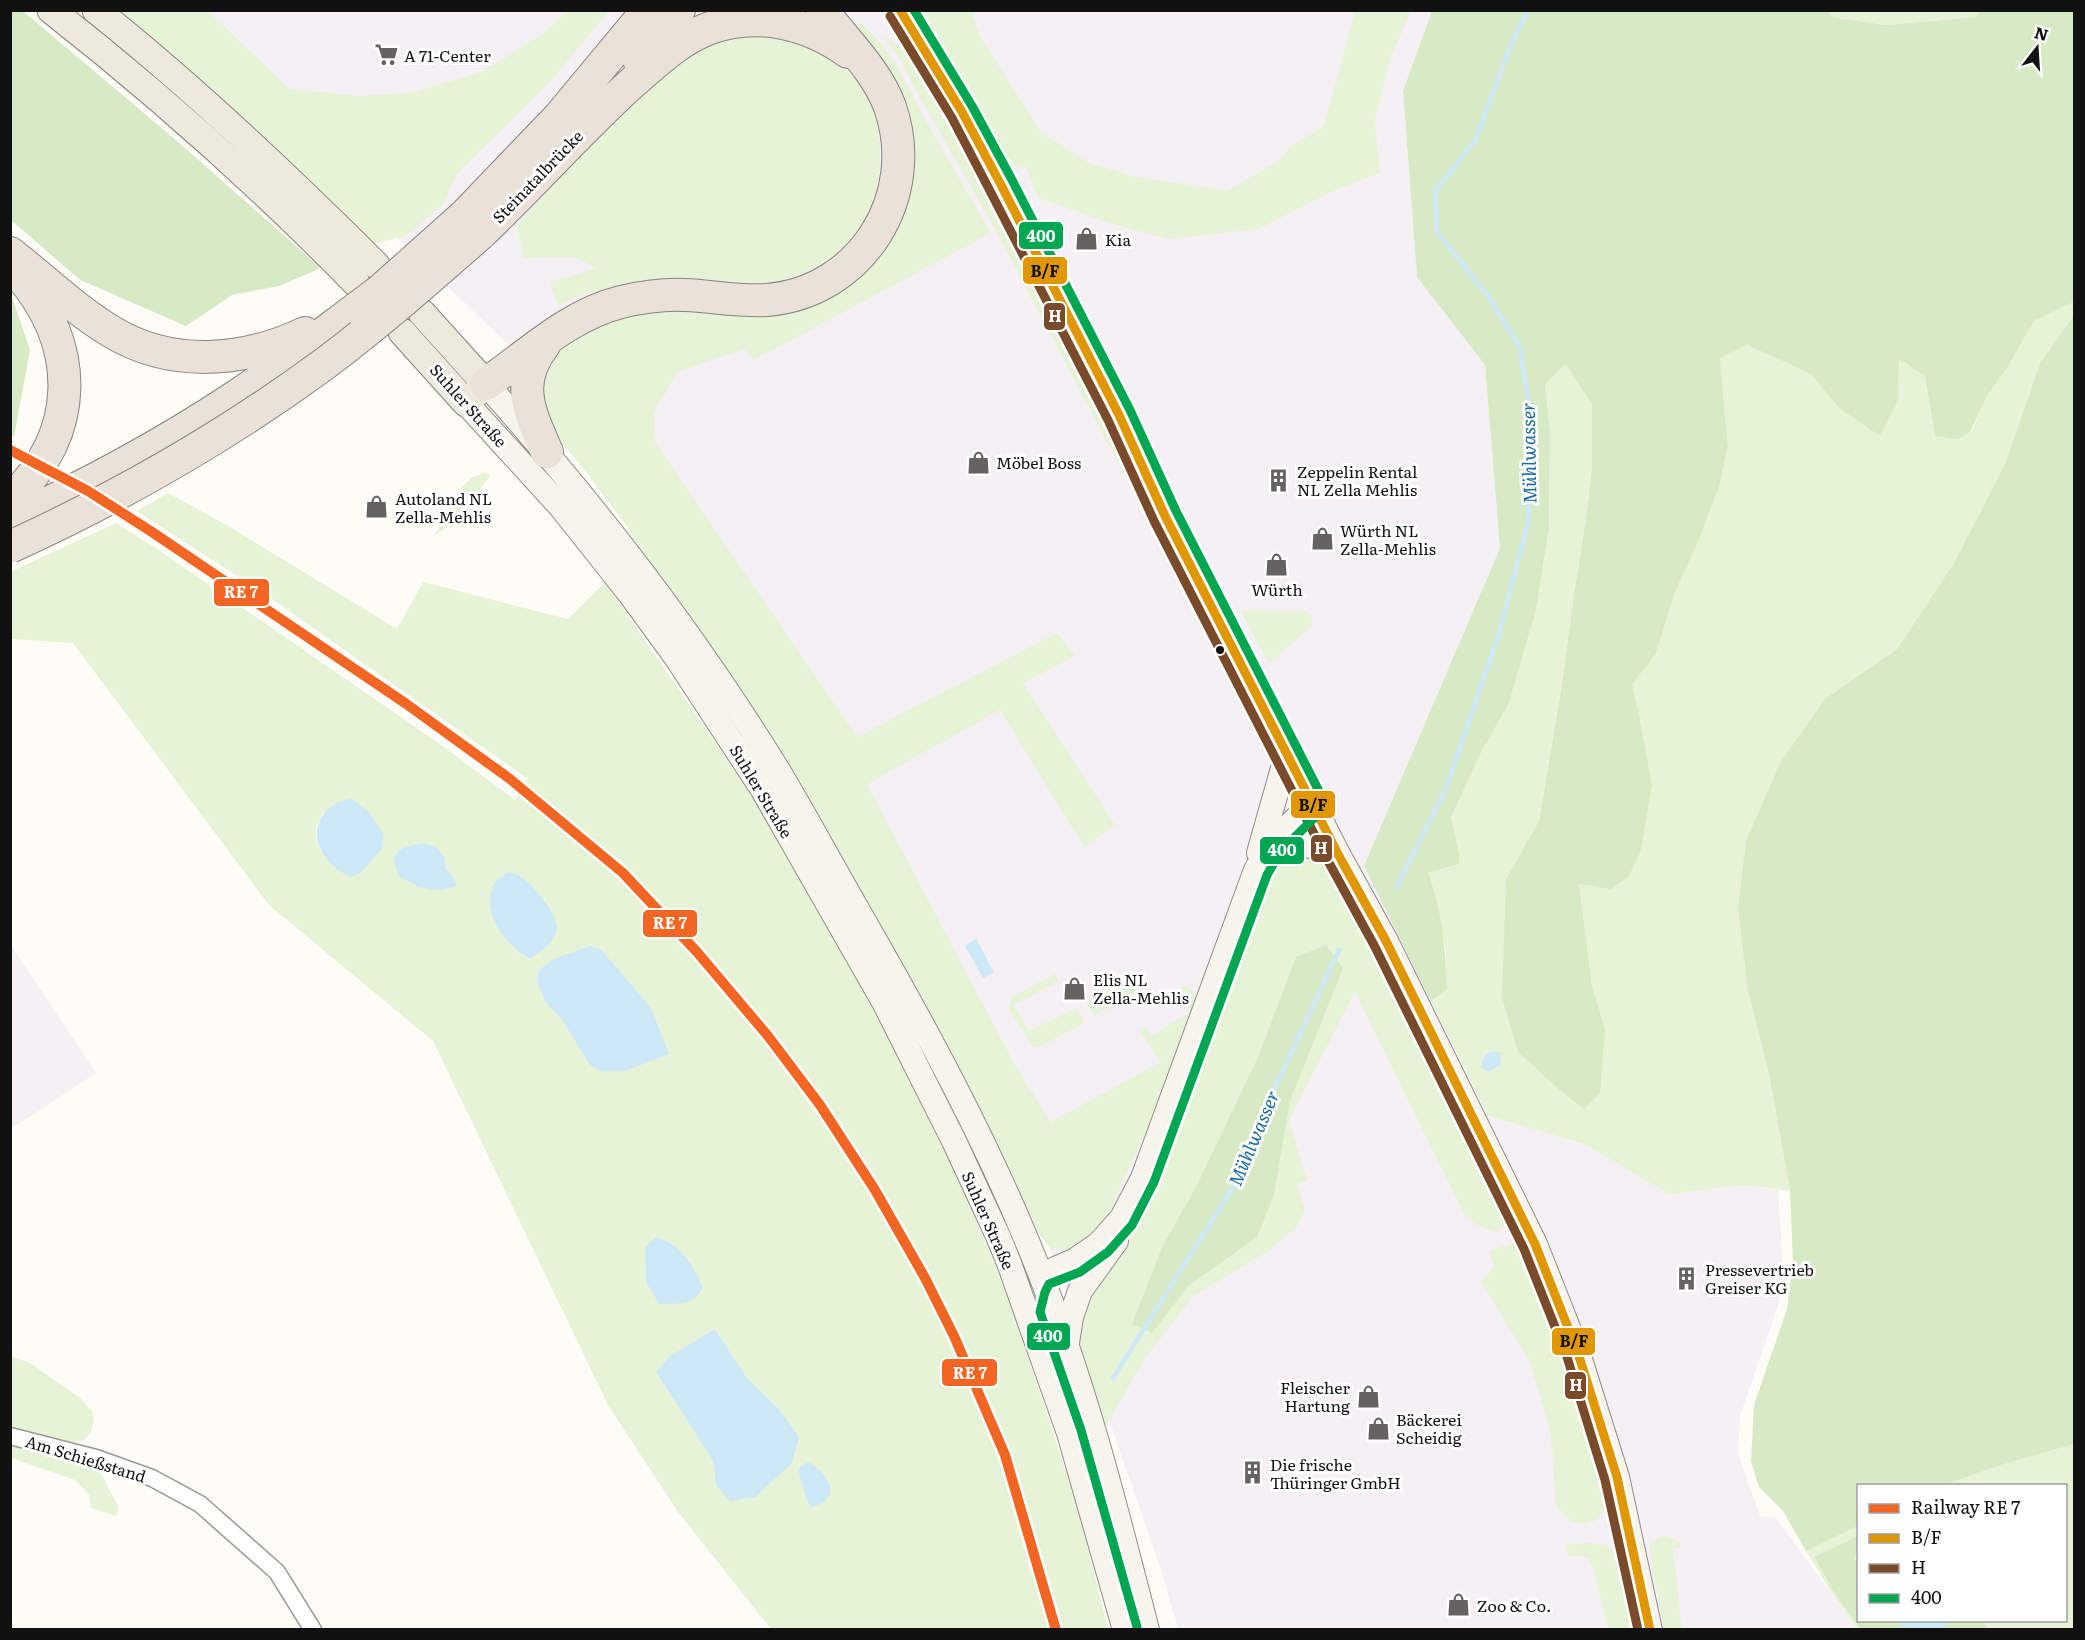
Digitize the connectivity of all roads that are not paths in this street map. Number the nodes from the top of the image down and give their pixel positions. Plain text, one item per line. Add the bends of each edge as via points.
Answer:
1 (51, 10) edge
2 (96, 10) edge
3 (648, 10) edge
4 (679, 10) edge
5 (822, 10) edge
6 (900, 10) edge
7 (874, 77) junction
8 (594, 117) junction
9 (472, 225) junction
10 (10, 253) edge
11 (10, 264) edge
12 (363, 285) junction
13 (53, 300) junction
14 (422, 313) dead end
15 (402, 332) dead end
16 (548, 339) junction
17 (476, 393) junction
18 (547, 452) junction
19 (10, 500) edge
20 (10, 521) edge
21 (10, 547) edge
22 (1287, 754) junction
23 (1312, 803) junction
24 (1268, 821) junction
25 (1339, 856) junction
26 (1250, 886) junction
27 (1122, 1218) junction
28 (1009, 1263) junction
29 (1091, 1276) junction
30 (1040, 1284) junction
31 (1027, 1312) junction
32 (1066, 1346) junction
33 (10, 1436) edge
34 (313, 1629) edge
35 (1125, 1629) edge
36 (1147, 1629) edge
37 (1650, 1629) edge

1 - 12 main road via 188,123
2 - 12 main road via 248,139 307,195
3 - 9 highway
4 - 8 highway
5 - 7 highway
6 - 22 street via 1000,183
7 - 8 highway via 838,44 811,31 767,20 728,22 687,39 660,58
7 - 16 highway via 895,123 898,168 886,216 871,242 849,265 809,290 766,300 683,295 622,302 582,316
8 - 9 highway, Steinatalbrücke
9 - 12 highway, bridge via 381,290
9 - 21 highway, bridge via 410,295 346,347 252,414 161,471
10 - 13 highway
11 - 13 highway via 32,289
12 - 13 highway via 265,349 236,356 193,357 158,351 122,337
12 - 20 highway via 234,397 168,438
13 - 19 highway via 51,320 64,378 62,407 56,433 36,473
14 - 17 main road, Suhler Straße
15 - 17 main road, Suhler Straße
16 - 17 highway
16 - 18 highway via 532,362 526,382 529,408
17 - 18 street, Suhler Straße
17 - 28 street, Suhler Straße via 676,657 763,790 884,1002
18 - 30 street, Suhler Straße via 684,629 779,773 959,1093 995,1168
22 - 23 street
22 - 24 street
23 - 24 street via 1283,805
23 - 25 street
23 - 26 street via 1271,844
24 - 26 street
25 - 26 street via 1289,843 1264,860
25 - 37 street via 1386,941 1535,1244 1578,1353 1617,1477
26 - 27 street via 1143,1178
27 - 29 street via 1116,1242
27 - 30 street via 1088,1253
28 - 30 street via 1016,1275
28 - 31 street, Suhler Straße
29 - 30 street via 1073,1288 1057,1291
29 - 32 street via 1075,1305
30 - 31 street
30 - 32 street, Suhler Straße
31 - 35 street, Suhler Straße via 1069,1433
32 - 36 street, Suhler Straße via 1095,1430
33 - 34 street, Am Schießstand via 96,1458 152,1478 200,1504 277,1572

